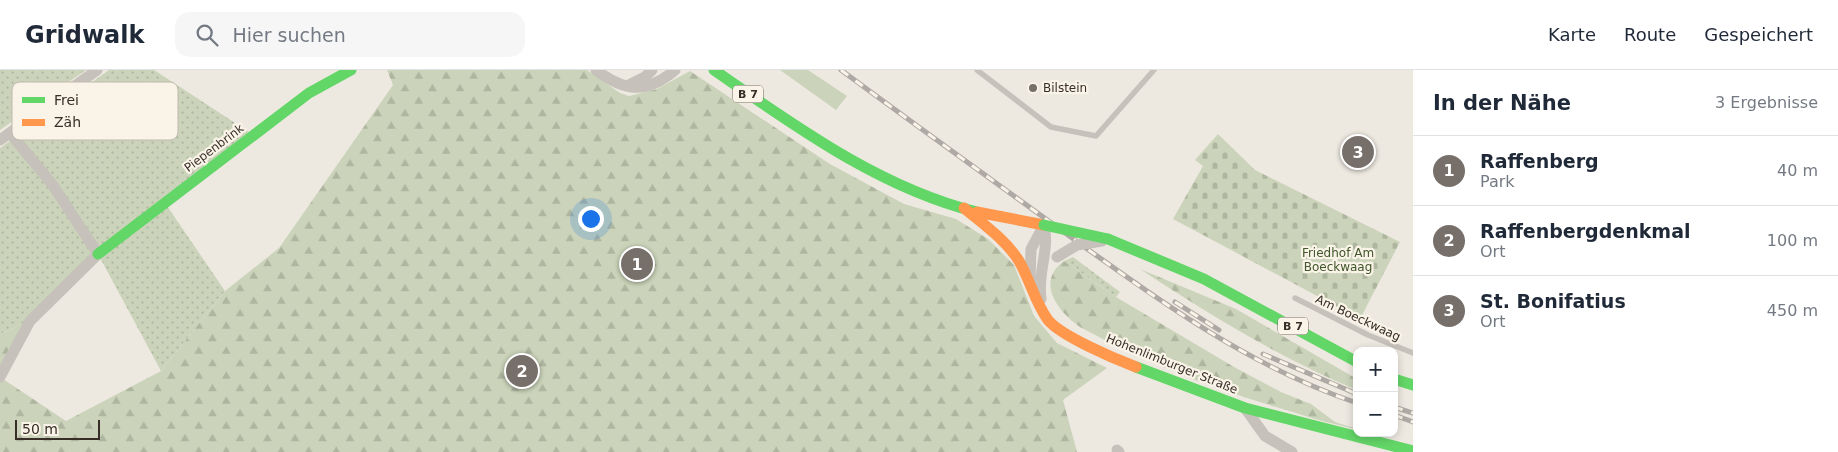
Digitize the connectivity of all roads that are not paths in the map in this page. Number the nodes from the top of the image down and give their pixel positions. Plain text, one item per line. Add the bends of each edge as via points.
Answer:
1 (97, 70) edge
2 (351, 70) edge
3 (596, 70) edge
4 (652, 70) edge
5 (675, 70) edge
6 (714, 70) edge
7 (977, 70) edge
8 (1154, 70) edge
9 (81, 82) edge
10 (627, 86) junction
11 (5, 137) edge
12 (962, 207) junction
13 (1044, 225) junction
14 (1108, 239) junction
15 (98, 254) junction
16 (1041, 272) junction
17 (1030, 284) junction
18 (1295, 298) dead end
19 (1042, 310) junction
20 (1413, 353) edge
21 (1353, 360) edge
22 (0, 377) edge
23 (1398, 381) edge
24 (1413, 385) edge
25 (1244, 408) junction
26 (1413, 451) edge
27 (1292, 452) edge

1 - 9 street
2 - 15 street, Piepenbrink via 309,93
3 - 10 street
4 - 10 street
5 - 10 street via 652,86
6 - 12 street, Hohenlimburger Straße / B 7 via 795,126 841,153 887,178
7 - 8 lane via 1051,127 1096,136
11 - 15 street via 52,184
12 - 13 street, Hohenlimburger Straße / B 7
12 - 17 street, Hohenlimburger Straße via 1006,243
13 - 14 street, Hohenlimburger Straße / B 7, bridge
13 - 16 street via 1047,239
13 - 17 street, Hohenlimburger Straße via 1029,260
14 - 16 street, bridge via 1077,246 1057,257
14 - 21 street, Hohenlimburger Straße / B 7 via 1229,290
15 - 22 street, Piepenbrink via 30,321
16 - 19 street
17 - 19 street, Hohenlimburger Straße
18 - 20 lane, Am Boeckwaag via 1368,335
19 - 25 street, Hohenlimburger Straße via 1068,335 1131,365
23 - 24 street
25 - 26 street, Hohenlimburger Straße
25 - 27 street, Hohenlimburger Straße via 1265,436

